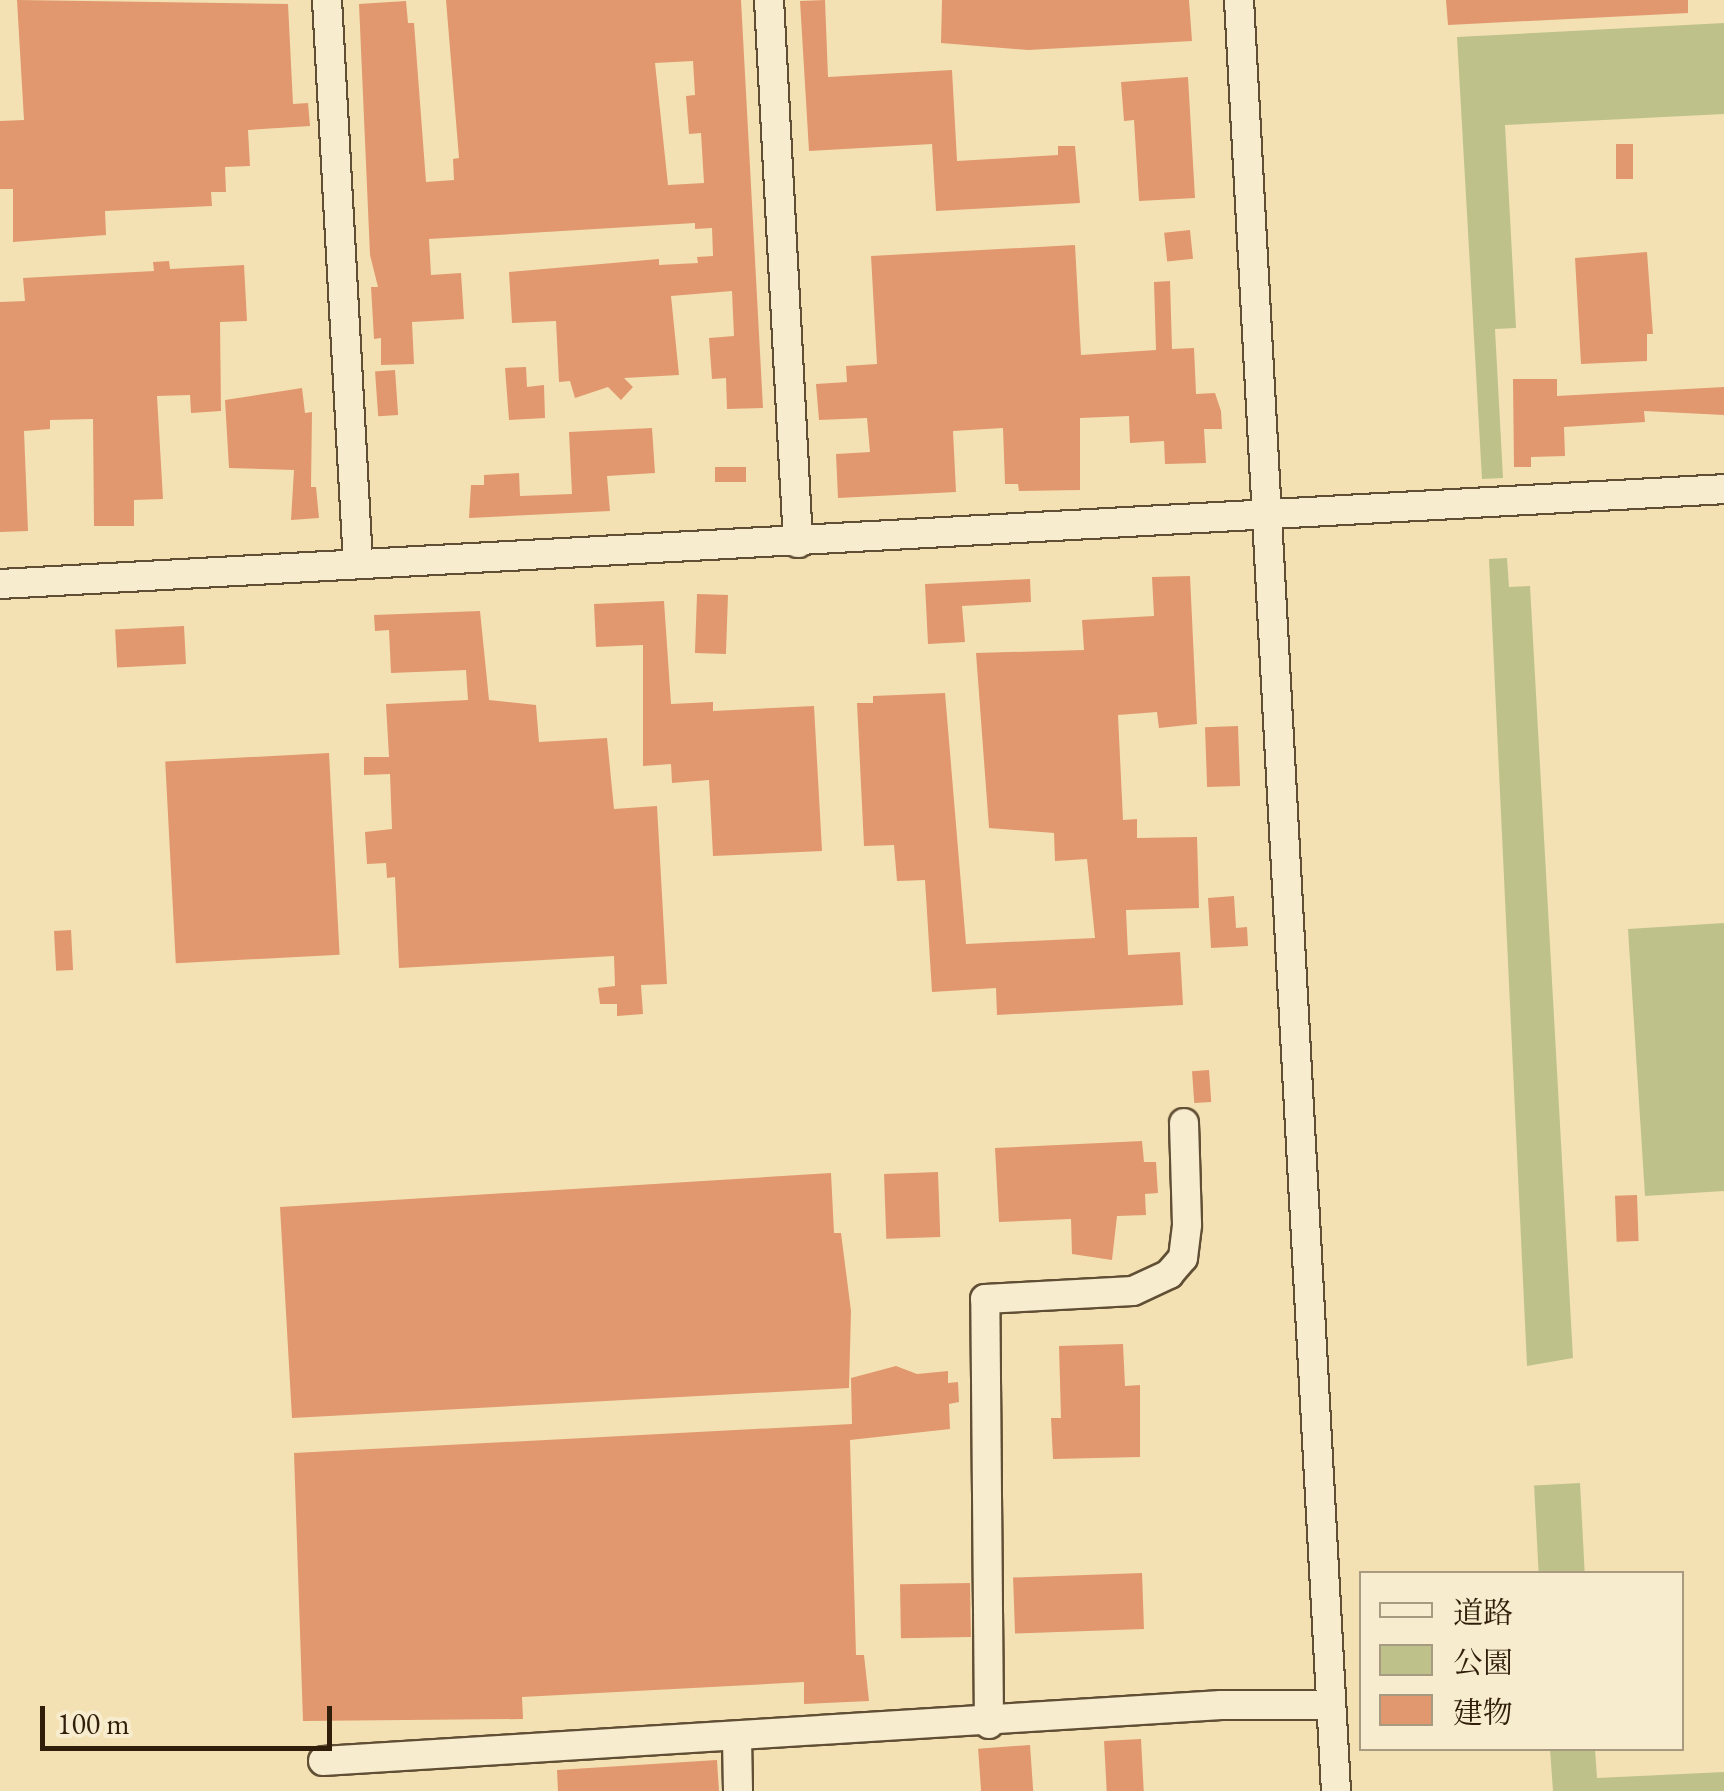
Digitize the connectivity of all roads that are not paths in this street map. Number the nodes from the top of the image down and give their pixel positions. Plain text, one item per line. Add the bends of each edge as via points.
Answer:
1 (327, 0) edge
2 (769, 0) edge
3 (1239, 0) edge
4 (1724, 490) edge
5 (1268, 516) junction
6 (798, 543) junction
7 (358, 564) junction
8 (0, 584) edge
9 (1184, 1123) dead end
10 (1331, 1705) junction
11 (989, 1724) junction
12 (737, 1738) junction
13 (323, 1762) dead end
14 (738, 1791) edge
15 (1336, 1791) edge

1 - 7 street
2 - 6 street
3 - 5 street
4 - 5 street
5 - 6 street
5 - 10 street
6 - 7 street
7 - 8 street
9 - 11 street via 1187,1224 1183,1258 1169,1274 1133,1291 985,1299
10 - 11 street via 1221,1705
10 - 15 street
11 - 12 street
12 - 13 street
12 - 14 street

